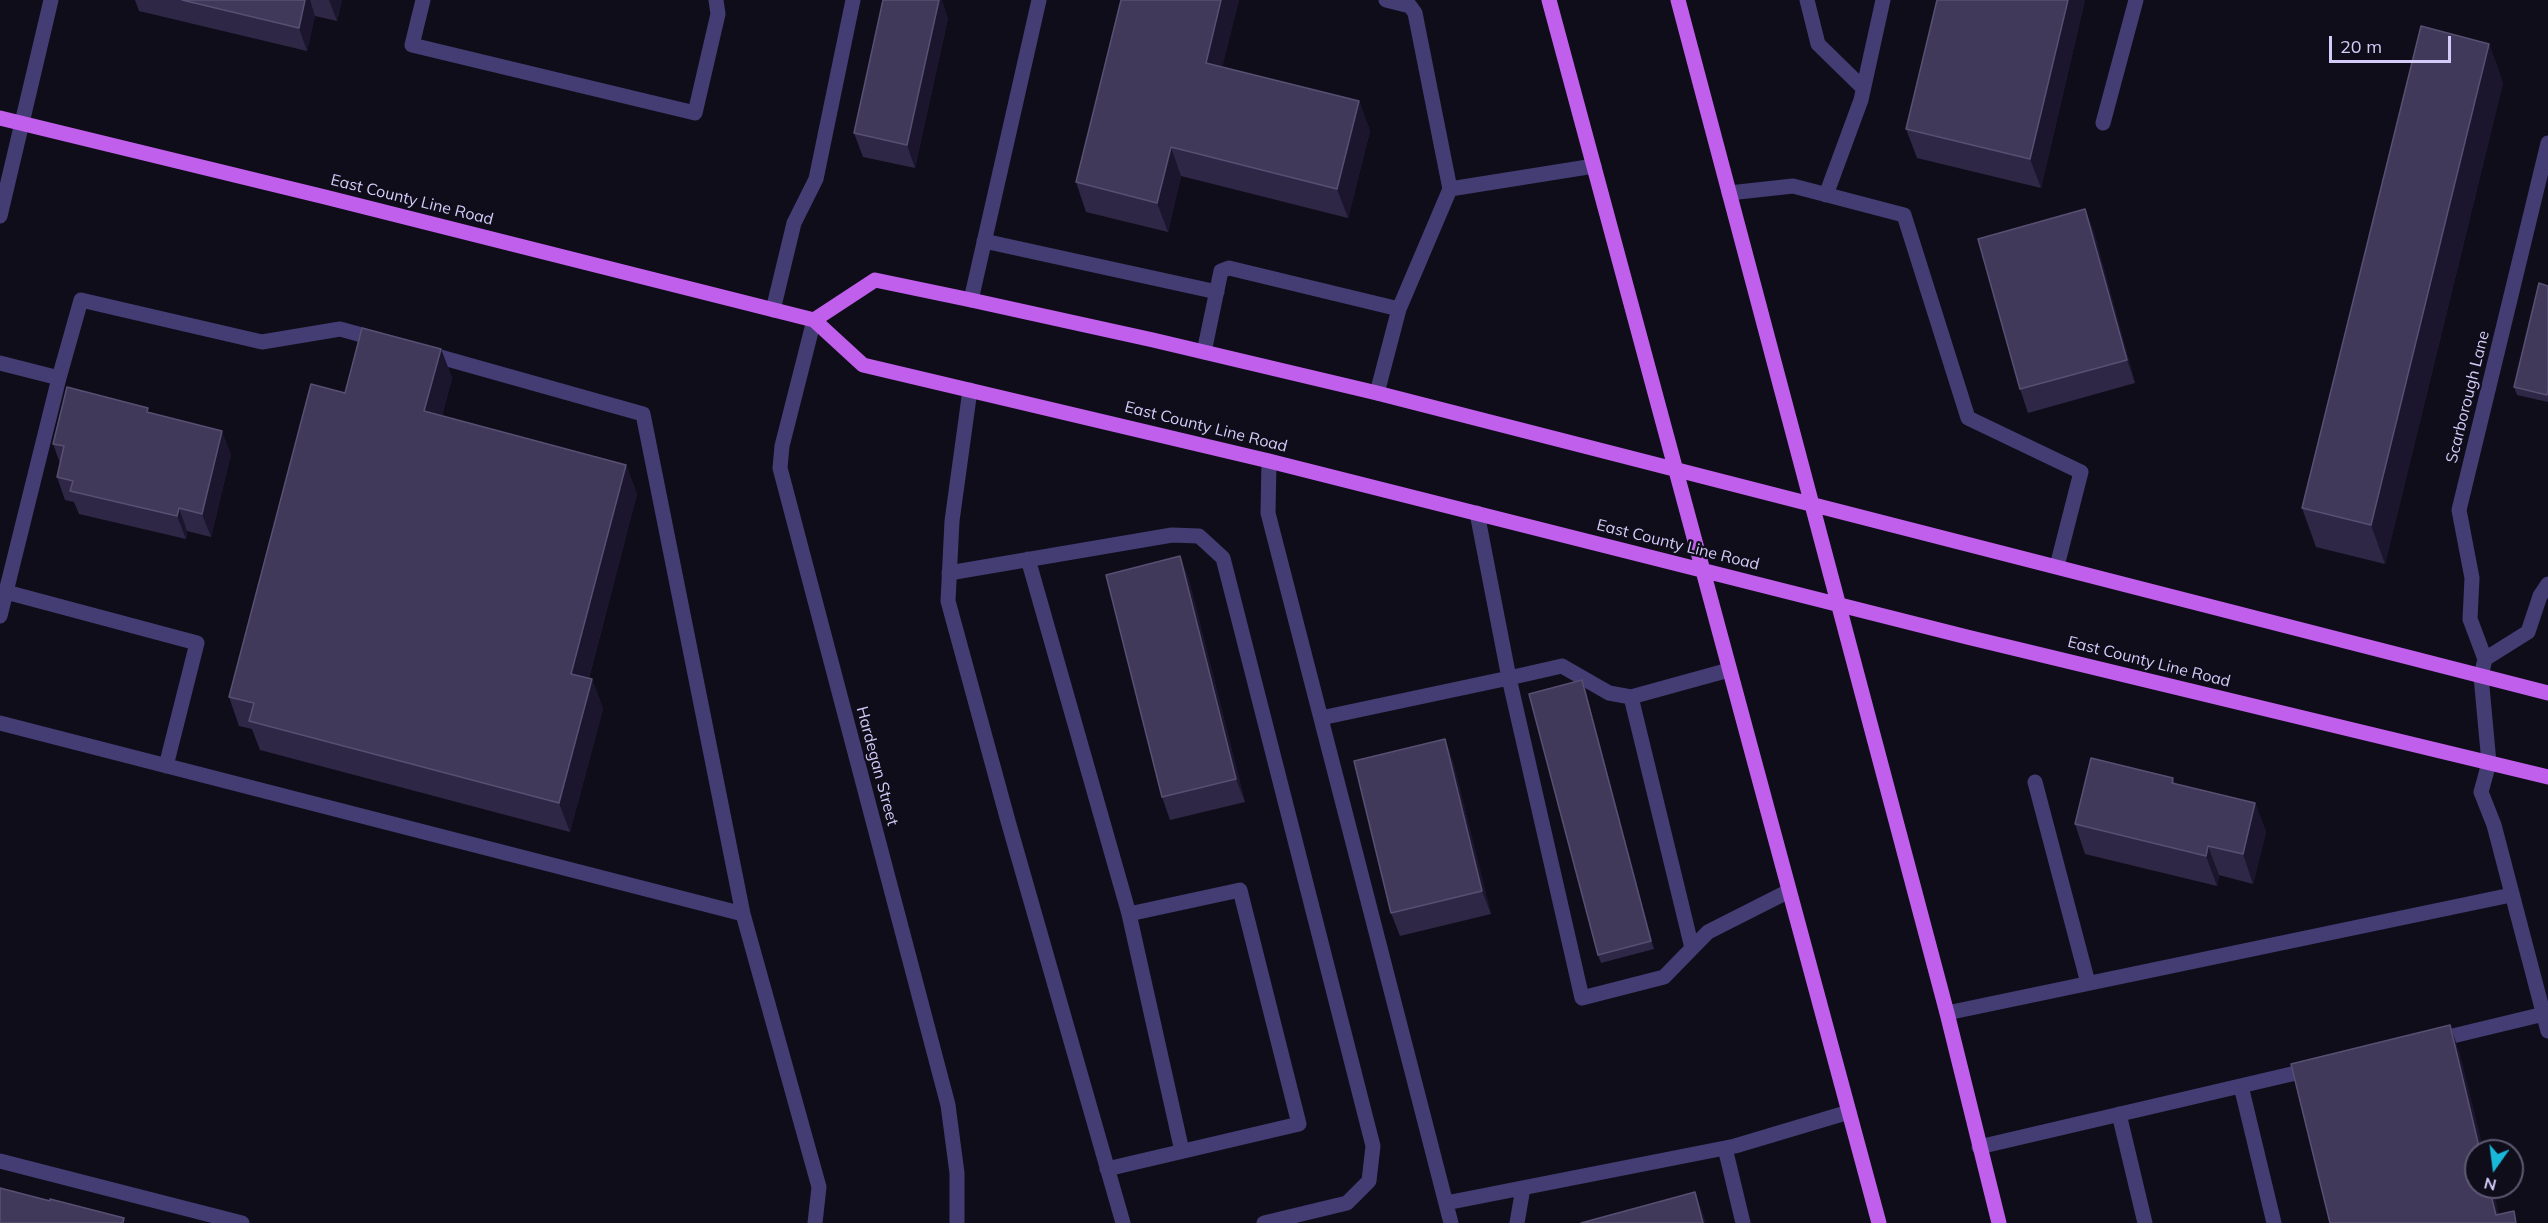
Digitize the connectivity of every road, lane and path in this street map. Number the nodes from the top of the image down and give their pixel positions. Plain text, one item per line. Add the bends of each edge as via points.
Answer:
1 (51, 0) edge
2 (423, 0) edge
3 (716, 0) edge
4 (853, 0) edge
5 (1039, 0) edge
6 (1386, 0) edge
7 (1549, 0) edge
8 (1678, 0) edge
9 (1807, 0) edge
10 (1883, 0) edge
11 (2136, 0) edge
12 (1863, 88) junction
13 (0, 118) edge
14 (2103, 123) dead end
15 (23, 124) junction
16 (2548, 143) edge
17 (1594, 166) junction
18 (1450, 189) junction
19 (1729, 193) junction
20 (1826, 195) junction
21 (0, 216) edge
22 (984, 241) junction
23 (1217, 292) junction
24 (971, 300) junction
25 (1399, 309) junction
26 (773, 310) junction
27 (814, 320) junction
28 (1204, 352) junction
29 (0, 363) edge
30 (59, 378) junction
31 (970, 390) junction
32 (1377, 393) junction
33 (1269, 461) junction
34 (1675, 468) junction
35 (1811, 503) junction
36 (1477, 513) junction
37 (1028, 560) junction
38 (2057, 566) junction
39 (1702, 570) junction
40 (949, 573) junction
41 (2548, 584) edge
42 (6, 592) junction
43 (1838, 604) junction
44 (0, 616) edge
45 (2485, 659) junction
46 (1730, 670) junction
47 (2481, 676) junction
48 (1509, 678) junction
49 (2548, 693) edge
50 (1631, 697) junction
51 (1321, 718) junction
52 (0, 723) edge
53 (2489, 763) junction
54 (166, 766) junction
55 (2548, 777) edge
56 (2035, 782) dead end
57 (1789, 891) junction
58 (2511, 895) junction
59 (743, 914) junction
60 (1129, 914) junction
61 (1692, 948) junction
62 (2088, 983) junction
63 (1947, 1013) junction
64 (2544, 1014) junction
65 (2548, 1031) edge
66 (2416, 1045) edge
67 (2322, 1067) edge
68 (2241, 1086) junction
69 (1849, 1112) junction
70 (2119, 1114) junction
71 (1979, 1147) junction
72 (1725, 1148) junction
73 (1182, 1151) junction
74 (0, 1161) edge
75 (1107, 1168) junction
76 (1523, 1188) junction
77 (1446, 1203) junction
78 (242, 1223) edge
79 (815, 1223) edge
80 (957, 1223) edge
81 (1123, 1223) edge
82 (1264, 1223) edge
83 (1451, 1223) edge
84 (1517, 1223) edge
85 (1743, 1223) edge
86 (1879, 1223) edge
87 (1999, 1223) edge
88 (2145, 1223) edge
89 (2274, 1223) edge

1 - 15 street
2 - 3 street via 412,45 694,112 718,14
4 - 26 street via 816,179 794,223
5 - 22 street
6 - 18 street via 1410,6 1414,13
7 - 17 main road
8 - 19 main road
9 - 12 street via 1818,44
10 - 12 street
11 - 14 street
12 - 20 street
13 - 15 main road, East County Line Road
15 - 21 street
15 - 26 main road, East County Line Road
16 - 45 street, Scarborough Lane via 2459,510 2472,578 2470,619
17 - 18 street
17 - 34 main road
18 - 25 street
19 - 20 street via 1793,186
19 - 35 main road
20 - 38 street via 1904,216 1968,418 2081,472
22 - 23 street
22 - 24 street
23 - 25 street via 1221,271 1229,268
23 - 28 street
24 - 27 main road via 875,280
24 - 28 main road
25 - 32 street
26 - 27 main road, East County Line Road
27 - 31 main road, East County Line Road via 862,365
27 - 80 street, Hardegan Street via 780,468 948,1105 957,1173
28 - 32 main road
29 - 30 street
30 - 42 street
30 - 59 street via 81,300 262,342 340,329 643,414
31 - 33 main road, East County Line Road
31 - 40 street
32 - 34 main road
33 - 36 main road, East County Line Road
33 - 51 street via 1268,513
34 - 35 main road
34 - 39 main road
35 - 38 main road
35 - 43 main road
36 - 39 main road, East County Line Road
36 - 48 street
37 - 40 street
37 - 60 street
37 - 82 street via 1172,535 1199,536 1223,558 1373,1146 1369,1180 1347,1203
38 - 47 main road
39 - 43 main road, East County Line Road
39 - 46 main road
40 - 75 street via 948,601
41 - 45 street via 2528,632
42 - 44 street
42 - 54 street via 197,643
43 - 53 main road, East County Line Road
43 - 63 main road
45 - 47 street
46 - 50 street
46 - 57 main road
47 - 49 main road
47 - 53 street
48 - 50 street via 1562,666 1609,693
48 - 51 street
48 - 61 street via 1582,998 1664,977
50 - 61 street
51 - 77 street
52 - 54 street
53 - 55 main road, East County Line Road
53 - 58 street via 2481,792 2494,825
54 - 59 street
56 - 62 street
57 - 61 street via 1708,932
57 - 69 main road
58 - 62 street
58 - 64 street
59 - 79 street via 819,1186
60 - 73 street
60 - 73 street via 1240,890 1299,1124
62 - 63 street
63 - 71 main road
64 - 65 street
64 - 66 street
67 - 68 street
68 - 70 street
68 - 89 street
69 - 72 street
69 - 86 main road
70 - 71 street
70 - 88 street
71 - 87 main road
72 - 76 street
72 - 85 street
73 - 75 street
74 - 78 street
75 - 81 street
76 - 77 street
76 - 84 street
77 - 83 street

